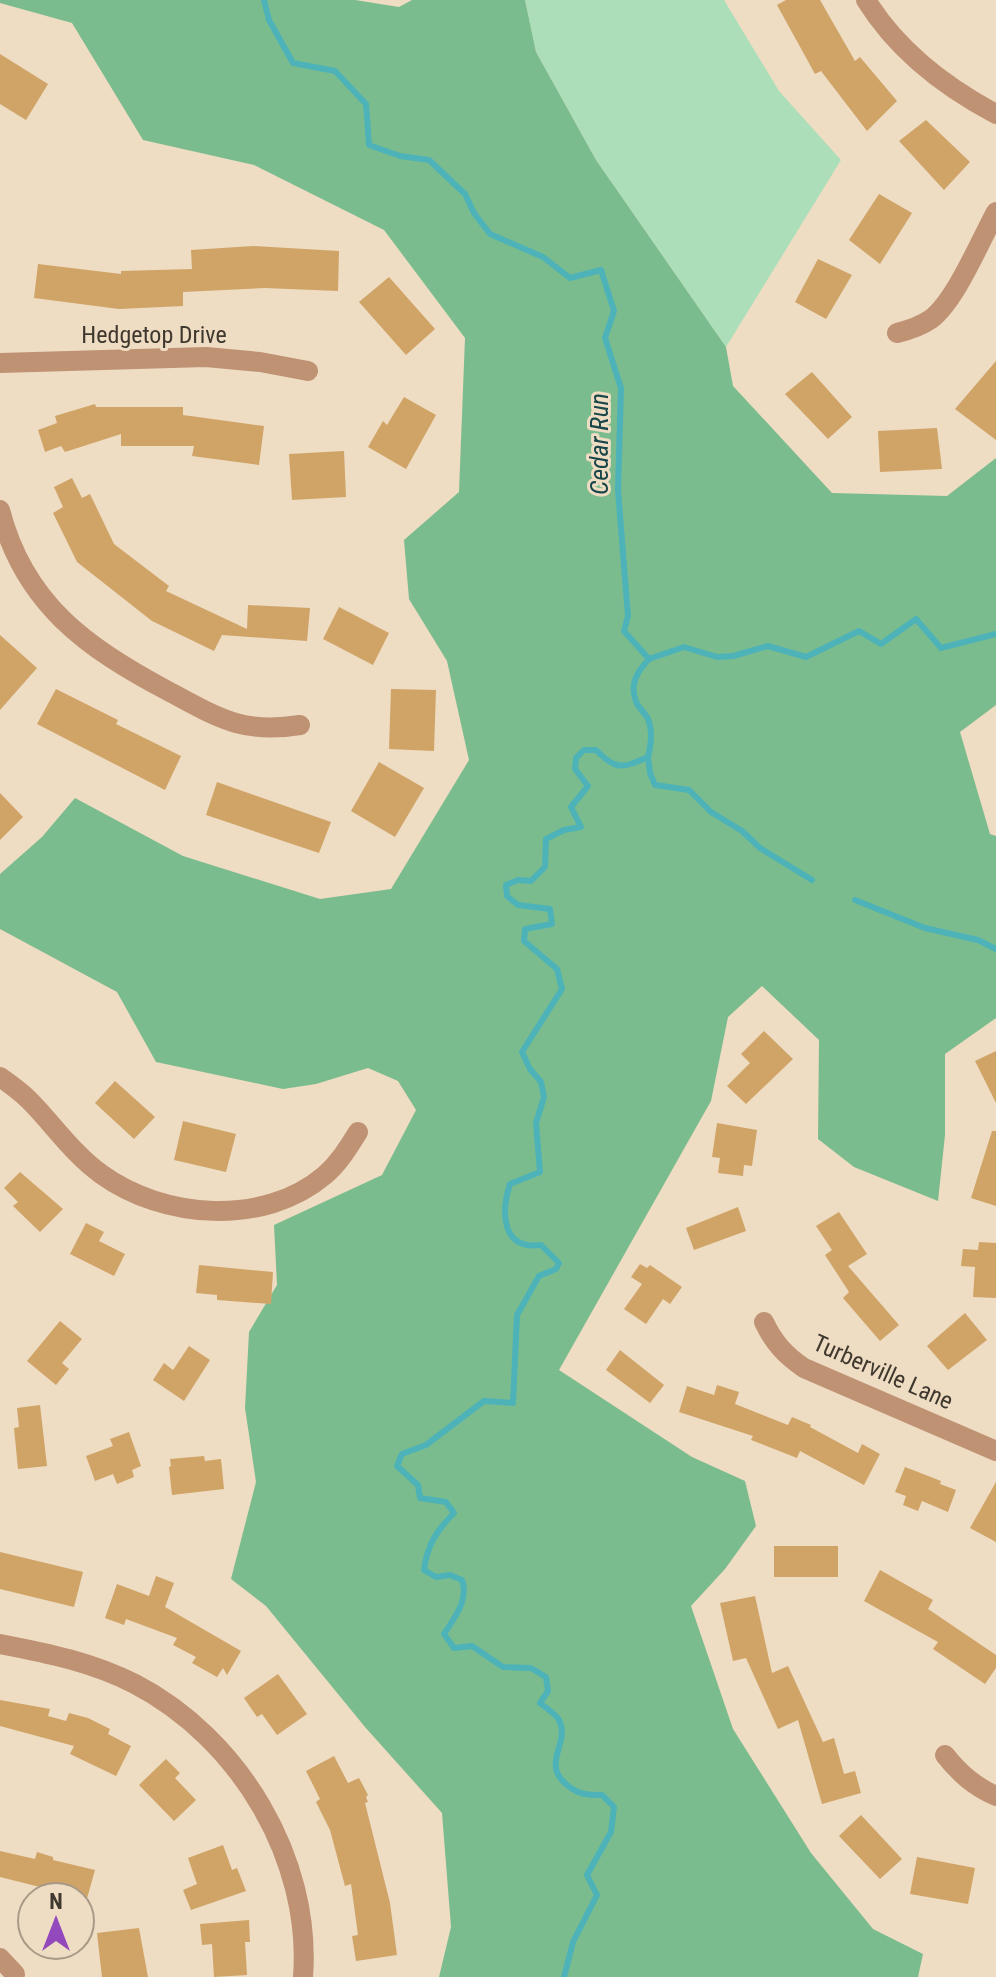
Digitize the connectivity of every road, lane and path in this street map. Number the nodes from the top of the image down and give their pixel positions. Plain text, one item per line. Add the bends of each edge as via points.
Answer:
1 (866, 0) edge
2 (996, 114) edge
3 (996, 212) edge
4 (897, 333) dead end
5 (0, 363) edge
6 (308, 371) dead end
7 (0, 510) edge
8 (300, 725) dead end
9 (0, 1077) edge
10 (358, 1132) dead end
11 (764, 1322) dead end
12 (995, 1446) edge
13 (0, 1644) edge
14 (945, 1755) dead end
15 (996, 1796) edge
16 (0, 1958) edge
17 (15, 1974) dead end
18 (303, 1977) edge

1 - 2 street via 929,70
3 - 4 street via 947,303 931,318
5 - 6 street, Hedgetop Drive via 206,357
7 - 8 street via 34,585 53,611 97,650 226,722 250,728
9 - 10 street via 27,1097 103,1176 134,1194 180,1208 233,1210 280,1200 305,1189 335,1165
11 - 12 street, Turberville Lane via 786,1356 804,1368
13 - 18 street via 59,1655 134,1683 185,1717 217,1747 264,1810 282,1847 302,1926
14 - 15 street via 966,1779
16 - 17 street

